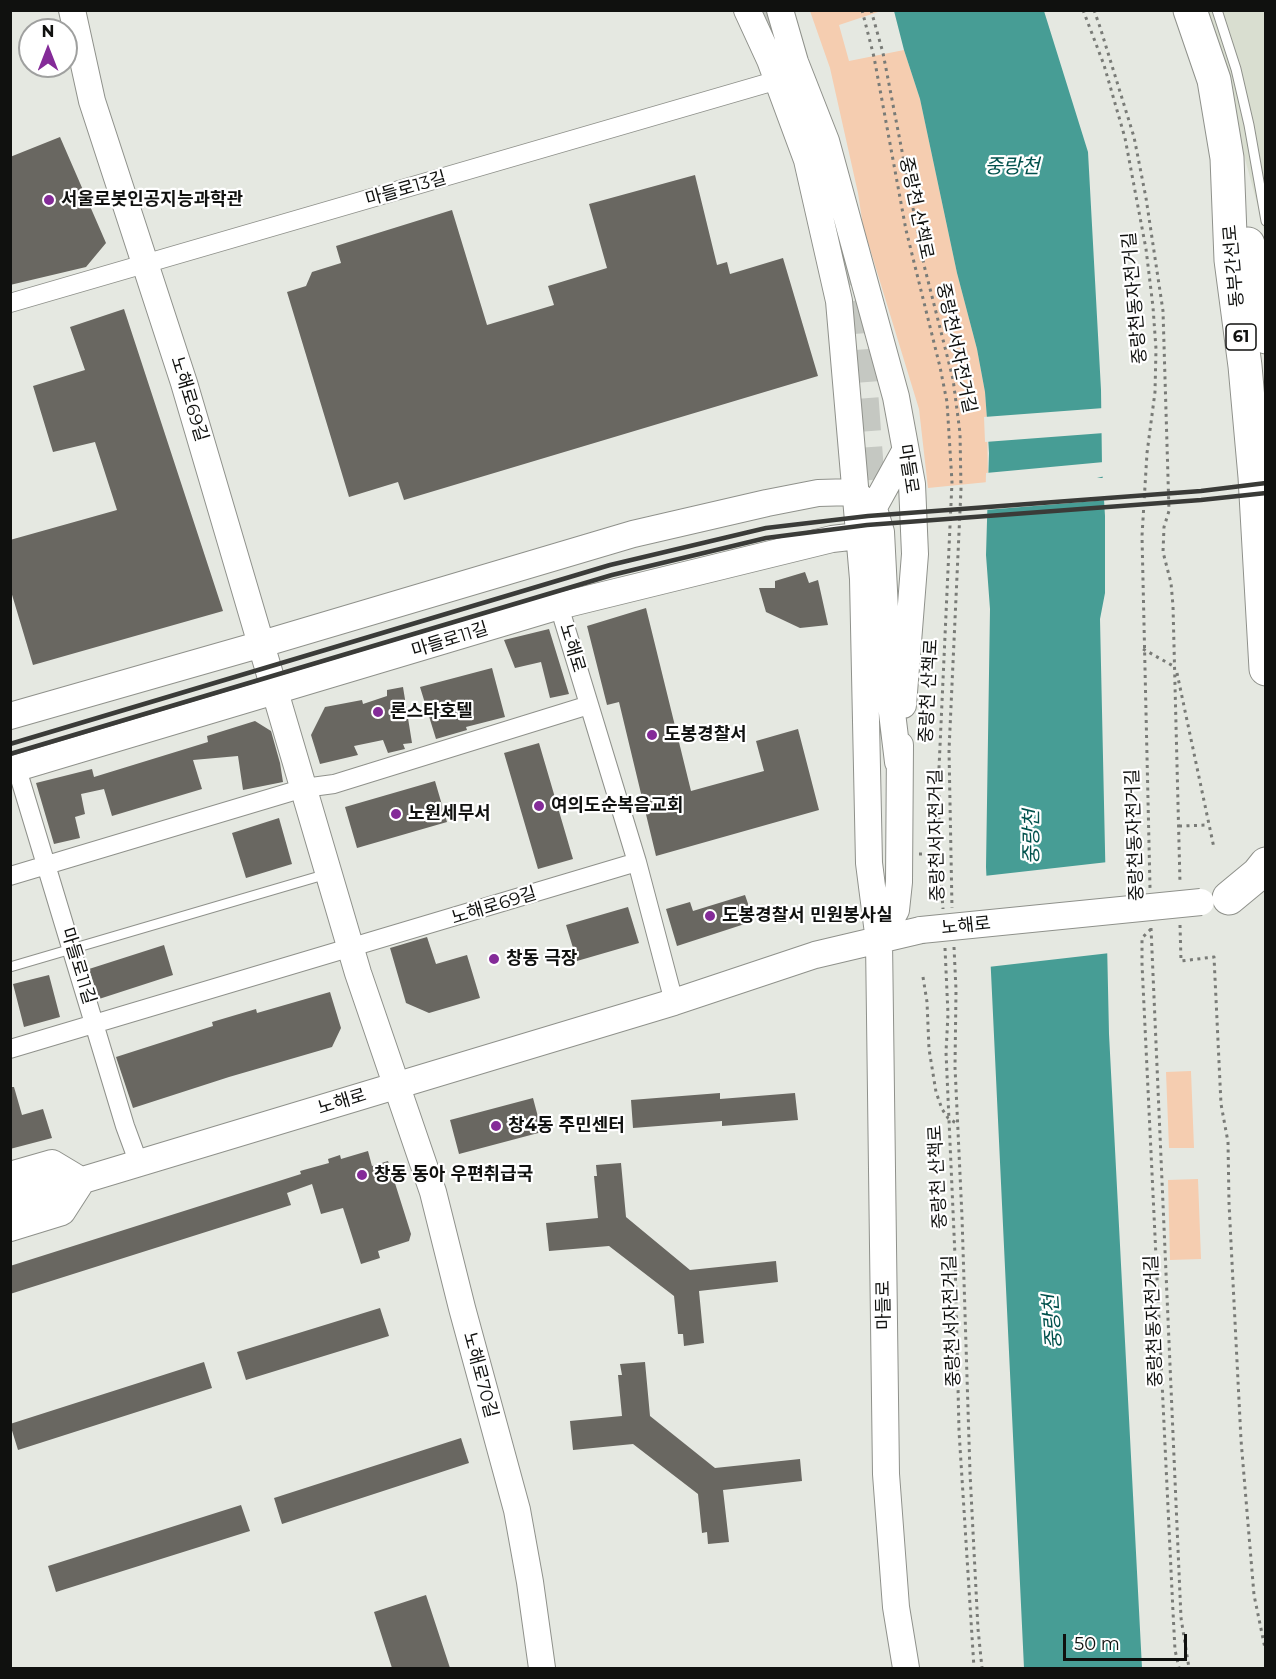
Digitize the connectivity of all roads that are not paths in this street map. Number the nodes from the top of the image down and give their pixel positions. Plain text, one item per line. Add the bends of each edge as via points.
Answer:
1 (72, 10) edge
2 (747, 10) edge
3 (780, 10) edge
4 (1190, 10) edge
5 (1217, 10) edge
6 (786, 71) junction
7 (1227, 158) junction
8 (1266, 221) edge
9 (145, 263) junction
10 (10, 303) edge
11 (1266, 336) edge
12 (905, 451) junction
13 (854, 492) junction
14 (874, 509) junction
15 (858, 536) junction
16 (812, 544) junction
17 (863, 579) junction
18 (560, 606) junction
19 (262, 644) junction
20 (1266, 669) edge
21 (276, 693) junction
22 (589, 705) junction
23 (10, 716) edge
24 (898, 762) junction
25 (14, 770) edge
26 (304, 788) junction
27 (637, 862) junction
28 (1266, 864) edge
29 (47, 865) junction
30 (329, 873) junction
31 (10, 876) edge
32 (1266, 891) edge
33 (1197, 903) junction
34 (879, 941) junction
35 (351, 949) junction
36 (73, 950) junction
37 (10, 967) edge
38 (674, 1002) junction
39 (95, 1024) junction
40 (10, 1049) edge
41 (397, 1086) junction
42 (139, 1164) junction
43 (10, 1175) edge
44 (82, 1181) junction
45 (10, 1202) edge
46 (10, 1228) edge
47 (543, 1668) edge
48 (906, 1668) edge

1 - 9 main road, 노해로69길 via 92,101
2 - 6 main road, 마들로
3 - 6 main road, 마들로
4 - 7 highway, 동부간선로 / 61 via 1214,80
5 - 8 lane via 1236,69
6 - 9 street, 마들로13길
6 - 12 main road, 마들로 via 826,141 896,397
6 - 13 main road, 마들로 via 839,301
7 - 11 highway
7 - 20 highway, 동부간선로 / 61 via 1231,260 1255,477
9 - 10 street, 마들로13길
9 - 19 main road, 노해로69길
12 - 14 main road
12 - 24 main road, 마들로 via 912,484 915,554
13 - 14 main road
13 - 15 main road, 마들로
13 - 19 main road via 818,493 633,534
14 - 15 main road
14 - 24 main road via 881,532 889,688
15 - 16 main road, 마들로11길
15 - 17 main road, 마들로
16 - 17 main road via 840,549
16 - 18 main road, 마들로11길
17 - 34 main road, 마들로 via 869,863
18 - 21 main road, 마들로11길
18 - 22 street, 노해로
19 - 21 main road, 노해로69길
19 - 23 main road
21 - 25 main road, 마들로11길
21 - 26 main road, 노해로69길
22 - 26 street via 334,784
22 - 27 street, 노해로
24 - 34 main road, 마들로 via 899,882 896,910
25 - 29 street, 마들로11길
26 - 29 street
26 - 30 main road, 노해로69길
27 - 35 street, 노해로69길
27 - 38 street, 노해로
28 - 33 highway via 1258,874
29 - 31 street
29 - 36 street, 마들로11길
30 - 35 main road, 노해로69길
30 - 36 lane
32 - 33 main road, 노해로
33 - 34 main road, 노해로, bridge via 921,930
34 - 38 main road, 노해로 via 814,956
34 - 48 main road, 마들로 via 886,1474 896,1606
35 - 39 street, 노해로69길
35 - 41 main road, 노해로69길
36 - 37 lane
36 - 39 street, 마들로11길
38 - 41 main road, 노해로
39 - 40 street, 노해로69길
39 - 42 street, 마들로11길
41 - 42 main road, 노해로
41 - 47 main road, 노해로70길 via 433,1192 517,1510
42 - 44 main road, 노해로
43 - 44 main road via 52,1163
44 - 45 main road, 노해로
44 - 46 main road via 62,1212

